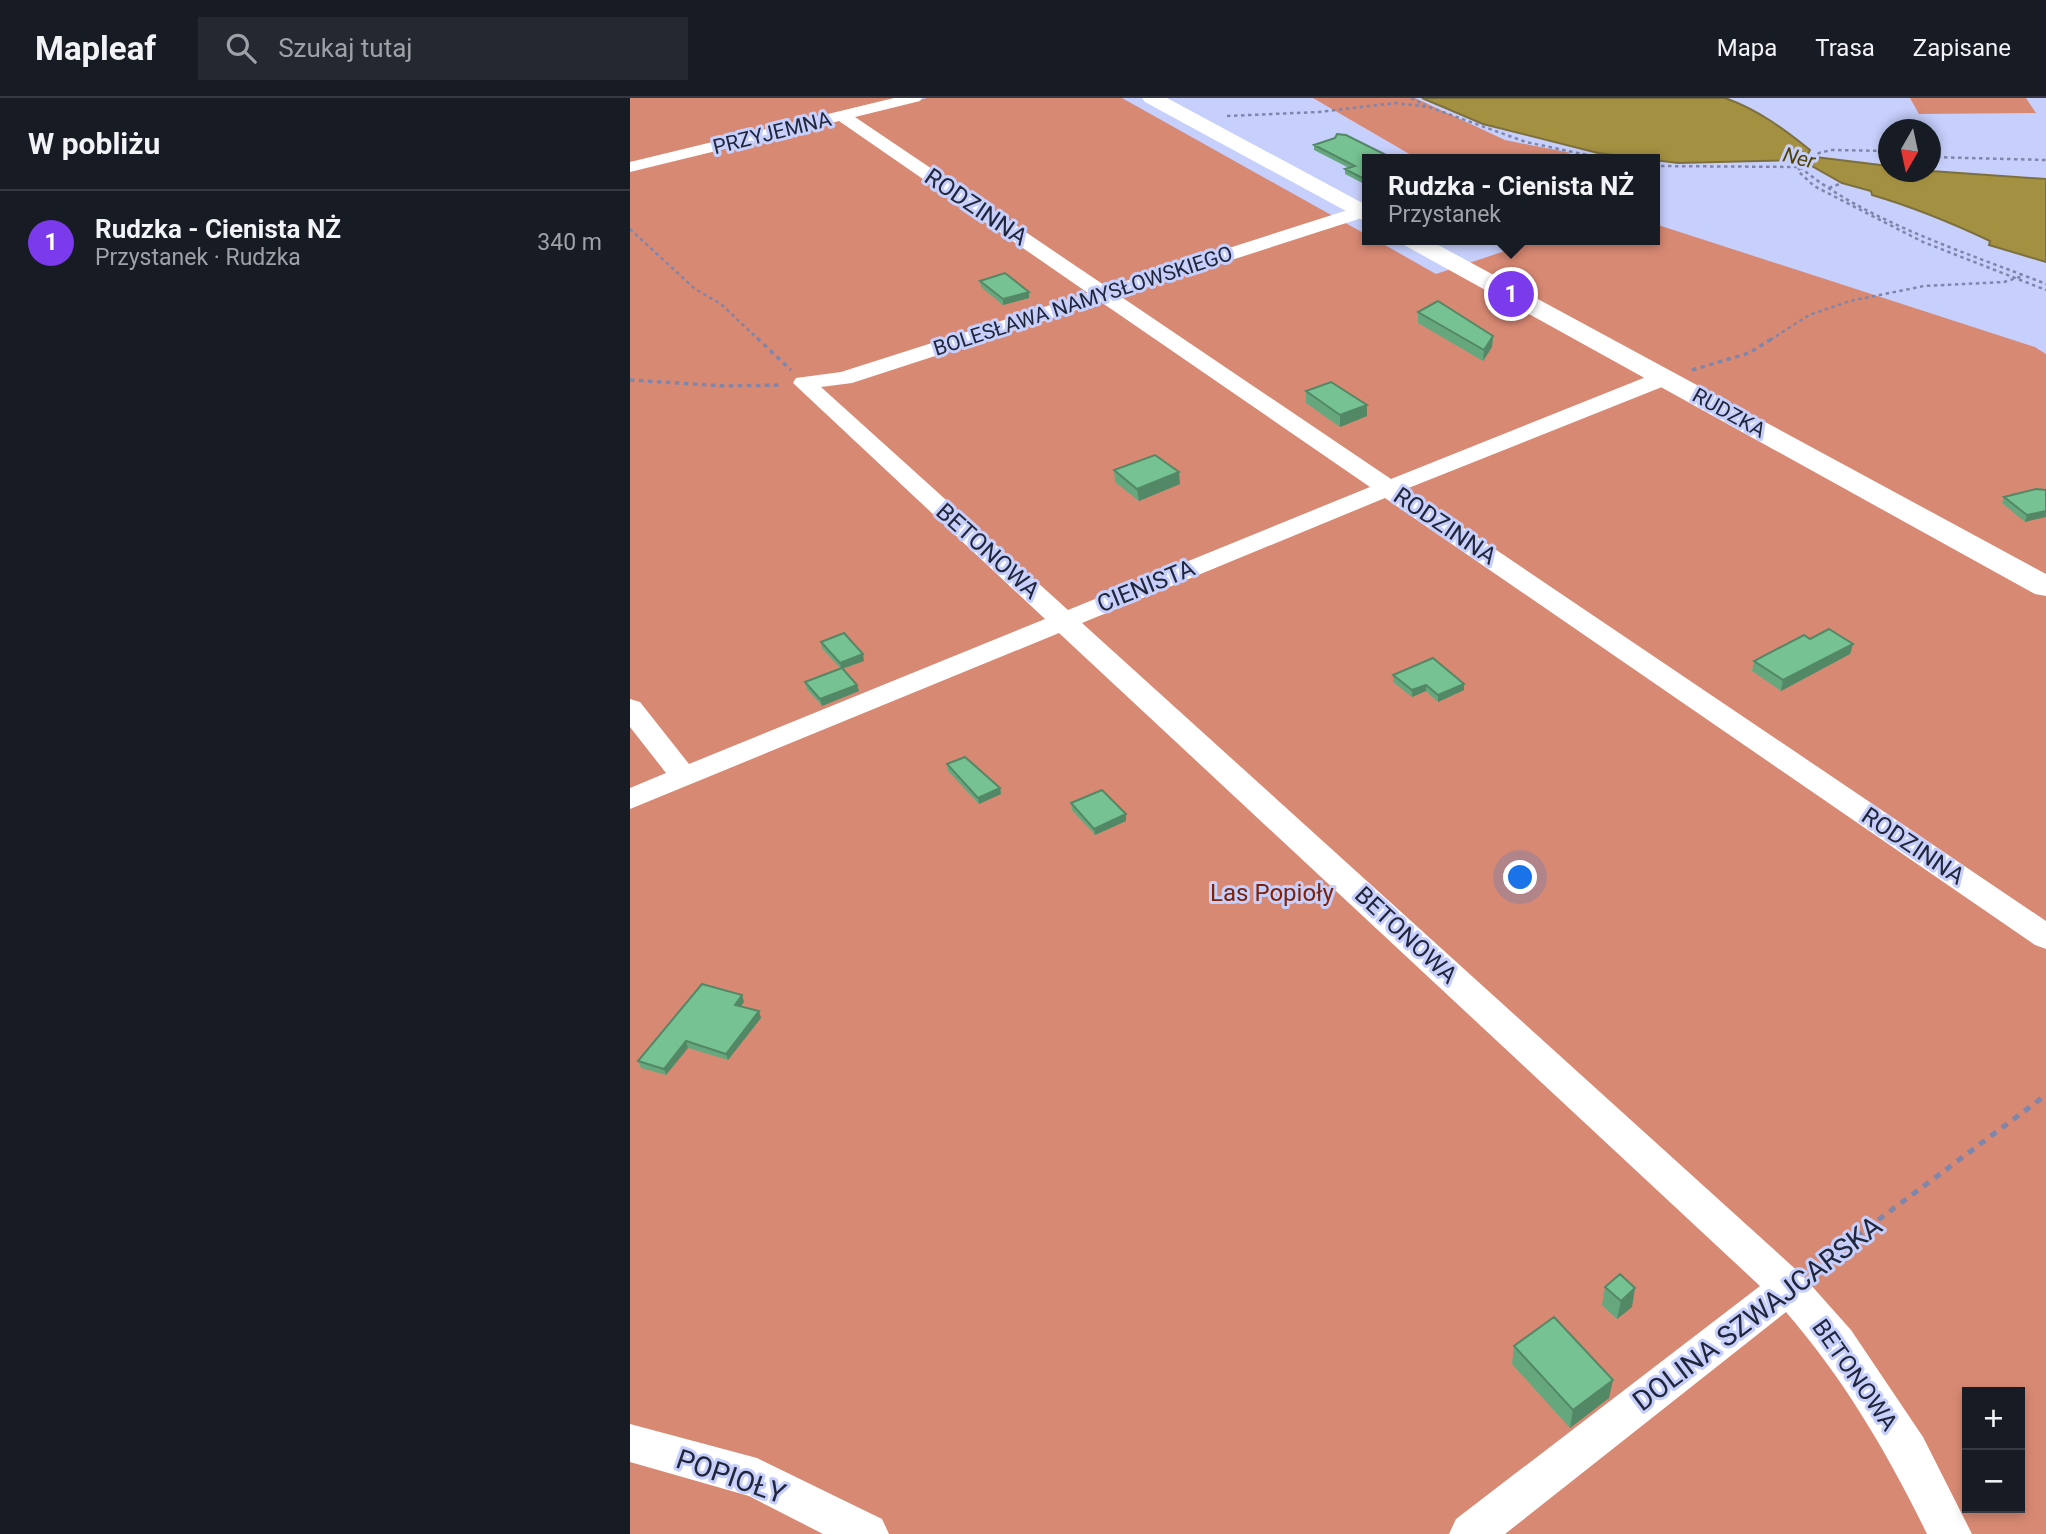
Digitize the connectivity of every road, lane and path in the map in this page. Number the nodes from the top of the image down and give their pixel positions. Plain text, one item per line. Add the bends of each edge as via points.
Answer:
1 (914, 98) edge
2 (1152, 98) edge
3 (1411, 98) edge
4 (1429, 107) junction
5 (842, 116) junction
6 (1190, 119) junction
7 (1878, 152) edge
8 (1582, 154) edge
9 (1941, 155) edge
10 (2046, 159) edge
11 (1802, 165) junction
12 (630, 167) edge
13 (1660, 167) edge
14 (1842, 183) dead end
15 (1828, 188) junction
16 (1362, 213) edge
17 (1362, 215) edge
18 (630, 229) edge
19 (1421, 245) edge
20 (2023, 276) junction
21 (2017, 278) junction
22 (2046, 284) edge
23 (2046, 290) edge
24 (1104, 295) junction
25 (1664, 378) junction
26 (630, 380) edge
27 (804, 383) junction
28 (1388, 488) junction
29 (2046, 587) edge
30 (1064, 620) junction
31 (630, 708) edge
32 (684, 777) junction
33 (630, 799) edge
34 (2046, 937) edge
35 (2046, 1095) edge
36 (1788, 1287) junction
37 (630, 1443) edge
38 (867, 1534) edge
39 (1471, 1534) edge
40 (1950, 1534) edge

1 - 5 street, PRZYJEMNA
2 - 6 street
3 - 4 path
4 - 6 path via 1395,103
4 - 8 path via 1525,142
5 - 12 street, PRZYJEMNA
5 - 24 street, RODZINNA
6 - 16 street
7 - 11 path via 1831,150
9 - 10 path
11 - 13 path
11 - 15 path
11 - 21 path via 1798,171 1814,186 1923,242
14 - 15 path
15 - 20 path via 1913,232
17 - 24 street, BOLESŁAWA NAMYSŁOWSKIEGO
18 - 27 path via 695,289 721,304
19 - 25 street, RUDZKA
20 - 21 path
20 - 22 path
21 - 23 path
21 - 25 path via 1924,286 1850,301 1799,320 1749,353
24 - 27 street, BOLESŁAWA NAMYSŁOWSKIEGO via 844,378
24 - 28 street, RODZINNA
25 - 28 street, CIENISTA
25 - 29 street, RUDZKA
26 - 27 path via 748,388
27 - 30 street, BETONOWA
28 - 30 street, CIENISTA
28 - 34 street, RODZINNA
30 - 32 street, CIENISTA
30 - 36 street, BETONOWA
31 - 32 street
32 - 33 street, CIENISTA
35 - 36 path, DOLINA SZWAJCARSKA
36 - 39 street, DOLINA SZWAJCARSKA
36 - 40 street, BETONOWA via 1837,1342 1908,1451
37 - 38 street, POPIOŁY via 757,1478

